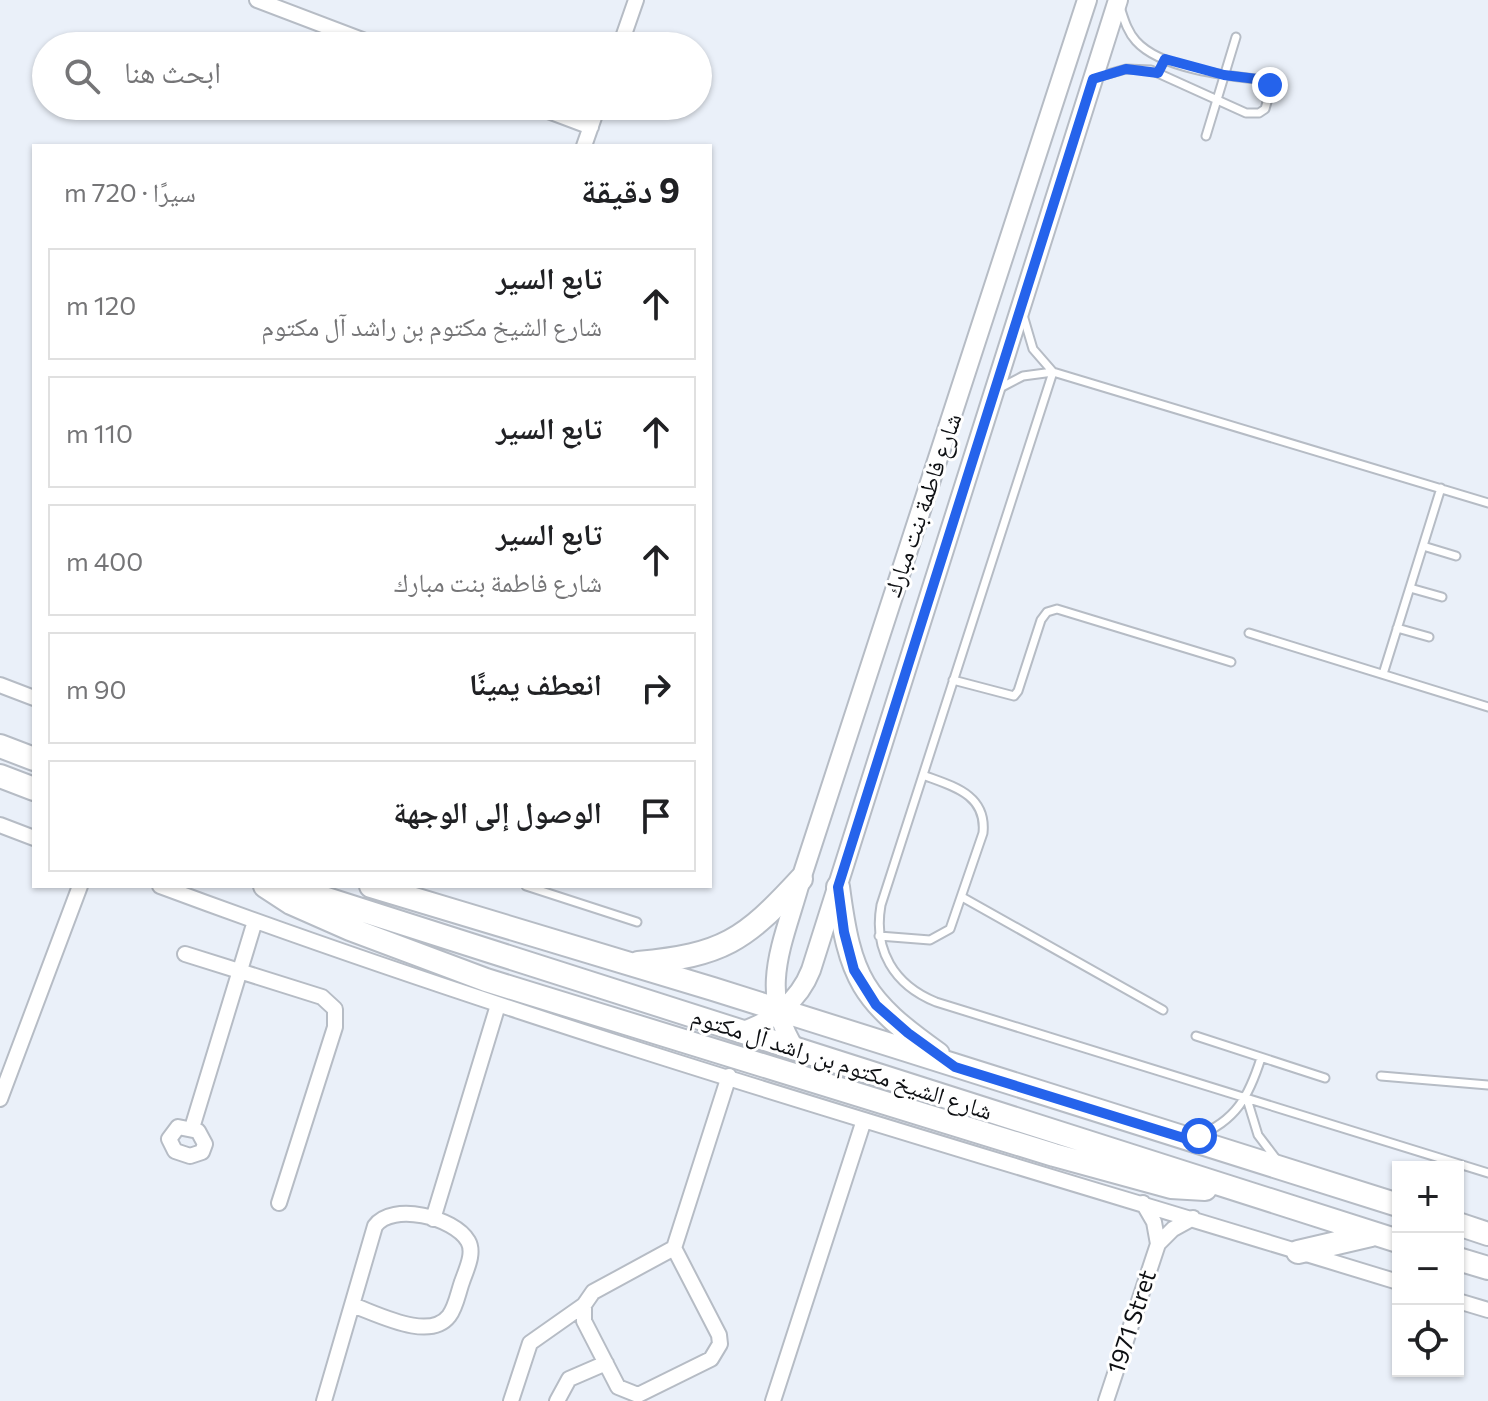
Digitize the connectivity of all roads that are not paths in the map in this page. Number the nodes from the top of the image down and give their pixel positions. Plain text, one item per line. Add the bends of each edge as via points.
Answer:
1 (257, 0) edge
2 (636, 0) edge
3 (1087, 0) edge
4 (1118, 0) edge
5 (341, 32) edge
6 (625, 32) edge
7 (1236, 37) dead end
8 (1165, 59) junction
9 (1158, 73) junction
10 (1224, 75) junction
11 (1093, 79) junction
12 (1217, 98) junction
13 (572, 120) edge
14 (593, 120) edge
15 (591, 127) junction
16 (1206, 136) dead end
17 (585, 144) edge
18 (1021, 302) junction
19 (1053, 372) junction
20 (992, 395) junction
21 (1441, 488) junction
22 (1488, 503) edge
23 (1423, 546) junction
24 (1456, 556) dead end
25 (1410, 588) junction
26 (1442, 597) dead end
27 (1397, 628) junction
28 (1249, 633) dead end
29 (1429, 637) dead end
30 (1231, 662) dead end
31 (1383, 674) junction
32 (953, 680) junction
33 (0, 685) edge
34 (32, 697) edge
35 (1488, 707) edge
36 (0, 746) edge
37 (32, 758) edge
38 (923, 775) junction
39 (0, 776) edge
40 (32, 789) edge
41 (0, 825) edge
42 (32, 837) edge
43 (801, 879) junction
44 (838, 887) junction
45 (79, 888) edge
46 (165, 888) edge
47 (268, 888) edge
48 (292, 888) edge
49 (378, 888) edge
50 (532, 888) edge
51 (962, 897) junction
52 (255, 921) junction
53 (637, 922) dead end
54 (879, 936) junction
55 (185, 954) dead end
56 (780, 957) junction
57 (626, 964) junction
58 (811, 970) junction
59 (240, 971) junction
60 (713, 989) junction
61 (498, 1005) junction
62 (673, 1010) junction
63 (1163, 1010) dead end
64 (778, 1012) junction
65 (740, 1032) junction
66 (850, 1033) junction
67 (1196, 1036) dead end
68 (795, 1049) junction
69 (1261, 1058) junction
70 (955, 1067) junction
71 (850, 1068) junction
72 (729, 1076) junction
73 (1381, 1076) dead end
74 (1325, 1078) dead end
75 (1488, 1085) edge
76 (0, 1099) edge
77 (1247, 1099) junction
78 (864, 1120) junction
79 (192, 1128) dead end
80 (1187, 1139) junction
81 (1290, 1171) junction
82 (1488, 1173) edge
83 (1225, 1187) junction
84 (279, 1203) dead end
85 (1143, 1203) junction
86 (1392, 1203) edge
87 (1193, 1218) junction
88 (433, 1219) junction
89 (1464, 1226) edge
90 (1488, 1234) edge
91 (1387, 1238) edge
92 (1158, 1244) junction
93 (674, 1248) junction
94 (1298, 1252) junction
95 (1464, 1261) edge
96 (1488, 1268) edge
97 (1392, 1280) edge
98 (1464, 1303) edge
99 (352, 1305) junction
100 (584, 1305) junction
101 (1488, 1310) edge
102 (606, 1363) junction
103 (324, 1401) edge
104 (511, 1401) edge
105 (557, 1401) edge
106 (773, 1401) edge
107 (1106, 1401) edge

1 - 5 street
2 - 6 street
3 - 43 street, شارع فاطمة بنت مبارك
4 - 8 lane via 1131,35
4 - 11 street, شارع فاطمة بنت مبارك
7 - 10 lane
8 - 9 lane
8 - 10 lane
9 - 11 lane via 1126,69
9 - 12 lane
10 - 12 lane
10 - 12 lane via 1265,80 1269,98 1265,109 1255,114
11 - 18 street, شارع فاطمة بنت مبارك
12 - 16 lane
13 - 15 street
14 - 15 street
15 - 17 street
18 - 19 lane via 1033,349
18 - 20 street, شارع فاطمة بنت مبارك
19 - 20 lane via 1014,379
19 - 21 lane
19 - 32 lane
20 - 44 street, شارع فاطمة بنت مبارك
21 - 22 lane
21 - 23 lane
23 - 24 lane
23 - 25 lane
25 - 26 lane
25 - 27 lane
27 - 29 lane
27 - 31 lane
28 - 31 lane
30 - 32 lane via 1057,609 1041,620 1014,696
31 - 35 lane
32 - 38 lane
33 - 34 street
36 - 37 main road
38 - 51 lane via 964,791 980,810 983,833
38 - 54 lane via 881,905
39 - 40 main road
41 - 42 street
43 - 56 street, شارع فاطمة بنت مبارك
43 - 57 main road via 754,927 720,948
44 - 58 street, شارع فاطمة بنت مبارك
44 - 70 main road via 848,951 864,988 891,1020
45 - 76 street
46 - 52 street
47 - 83 main road via 350,929 486,980 1068,1159 1171,1187
48 - 62 main road, شارع الشيخ مكتوم بن راشد آل مكتوم
49 - 57 main road, شارع الشيخ مكتوم بن راشد آل مكتوم
50 - 53 lane
51 - 54 lane via 954,922 937,938
51 - 63 lane
52 - 59 street
52 - 61 street
54 - 77 lane via 897,977 922,997
55 - 59 street
56 - 58 street via 787,973
56 - 64 street, شارع فاطمة بنت مبارك via 774,979
57 - 60 main road, شارع الشيخ مكتوم بن راشد آل مكتوم
58 - 64 street, شارع فاطمة بنت مبارك via 804,988
59 - 79 street
59 - 84 street via 322,997 337,1018
60 - 62 main road via 712,1005
60 - 64 main road, شارع الشيخ مكتوم بن راشد آل مكتوم
61 - 72 street
61 - 88 street
62 - 65 main road, شارع الشيخ مكتوم بن راشد آل مكتوم
64 - 65 street, شارع فاطمة بنت مبارك
64 - 66 main road, شارع الشيخ مكتوم بن راشد آل مكتوم
64 - 68 street, شارع فاطمة بنت مبارك
65 - 68 main road, شارع الشيخ مكتوم بن راشد آل مكتوم
66 - 70 main road, شارع الشيخ مكتوم بن راشد آل مكتوم
66 - 71 main road via 837,1042 836,1051
67 - 69 lane
68 - 71 main road, شارع الشيخ مكتوم بن راشد آل مكتوم
69 - 74 lane
69 - 77 lane
70 - 80 main road, شارع الشيخ مكتوم بن راشد آل مكتوم
71 - 83 main road, شارع الشيخ مكتوم بن راشد آل مكتوم
72 - 78 street
72 - 93 street
73 - 75 lane
77 - 80 lane via 1221,1125
77 - 81 lane via 1258,1135
77 - 82 lane
78 - 85 street
78 - 106 street
80 - 81 main road, شارع الشيخ مكتوم بن راشد آل مكتوم
81 - 86 main road, شارع الشيخ مكتوم بن راشد آل مكتوم
83 - 91 main road, شارع الشيخ مكتوم بن راشد آل مكتوم
85 - 87 street
85 - 92 street
87 - 92 street
87 - 94 street
88 - 99 street via 400,1214 379,1221
88 - 99 street via 459,1232 471,1249 448,1318 421,1327
89 - 90 main road
91 - 94 main road
92 - 107 street, 1971 Stret
93 - 100 street via 593,1292
93 - 102 street via 719,1335 717,1352 638,1395 618,1387
94 - 97 street
95 - 96 main road
98 - 101 street
99 - 103 street
100 - 102 street via 584,1321
100 - 104 street via 530,1343
102 - 105 street via 569,1379

